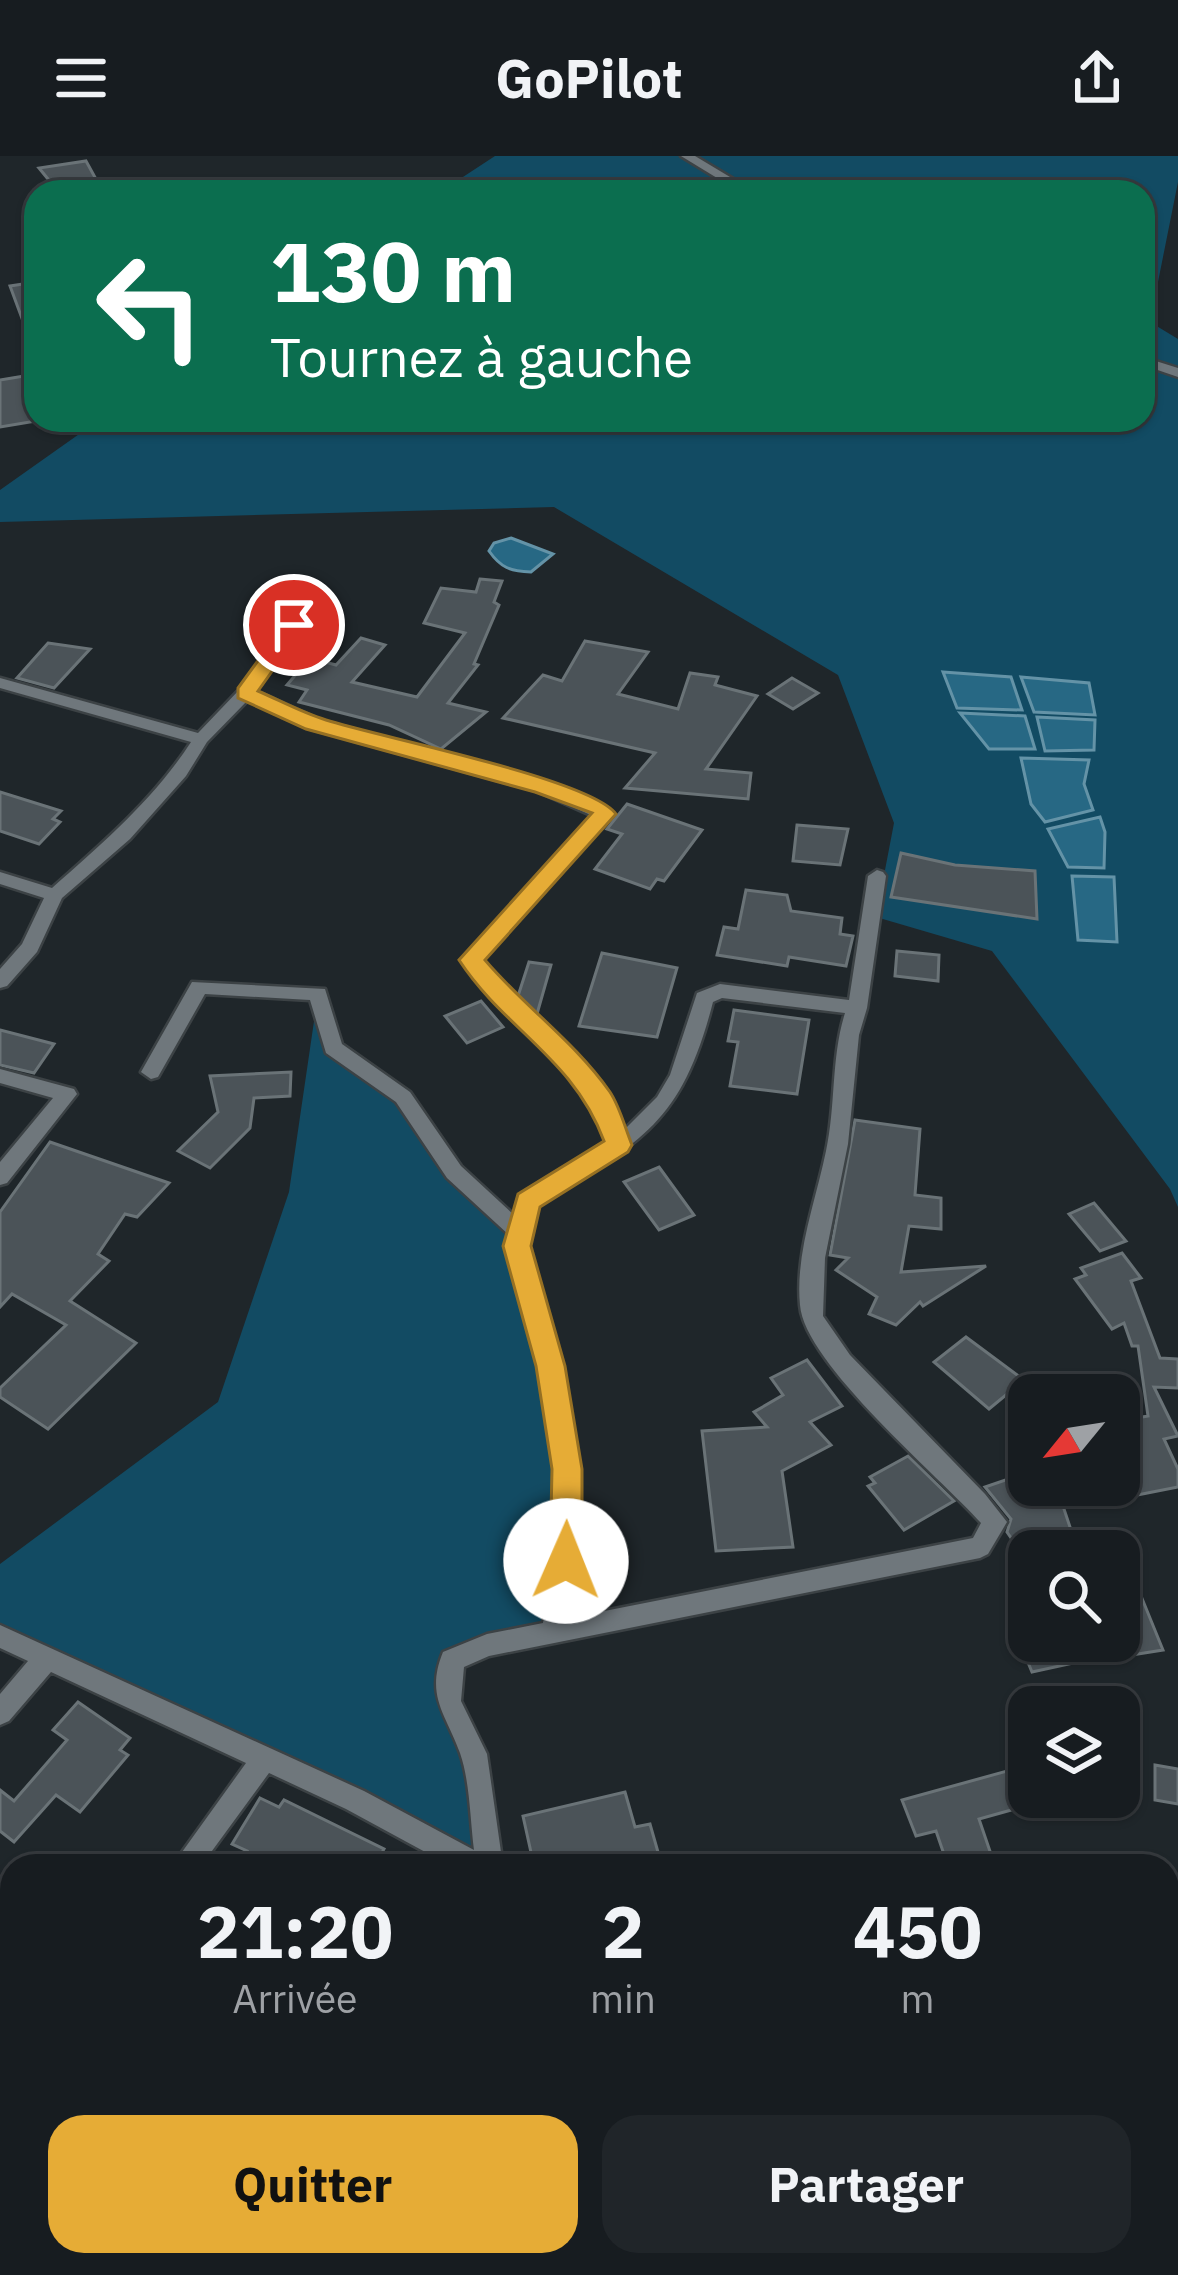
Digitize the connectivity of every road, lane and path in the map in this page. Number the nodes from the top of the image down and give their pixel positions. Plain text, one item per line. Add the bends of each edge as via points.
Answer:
1 (687, 156) edge
2 (728, 180) edge
3 (294, 625) dead end
4 (0, 683) edge
5 (246, 693) junction
6 (201, 739) junction
7 (877, 876) dead end
8 (0, 878) edge
9 (55, 895) junction
10 (0, 981) edge
11 (857, 1008) junction
12 (151, 1072) dead end
13 (0, 1076) edge
14 (618, 1145) junction
15 (0, 1177) edge
16 (519, 1232) junction
17 (554, 1632) junction
18 (0, 1636) edge
19 (47, 1658) junction
20 (0, 1713) edge
21 (265, 1758) junction
22 (193, 1854) edge
23 (454, 1854) edge
24 (488, 1854) edge

1 - 2 street
3 - 5 street
4 - 6 street
5 - 6 street
5 - 14 street via 314,724 599,807 602,820 471,960 602,1100
6 - 9 street via 124,835
7 - 11 street
8 - 9 street
9 - 10 street via 31,946
11 - 14 street via 710,994 667,1103
11 - 17 street via 848,1024 811,1314 832,1351 995,1522 980,1547
12 - 16 street via 199,987 318,994 333,1048 403,1097 454,1172
13 - 15 street via 67,1094
14 - 16 street via 528,1201
16 - 17 street via 567,1469 566,1561
17 - 24 street via 452,1660 448,1702 474,1754
18 - 19 street
19 - 20 street
19 - 21 street
21 - 22 street
21 - 23 street

